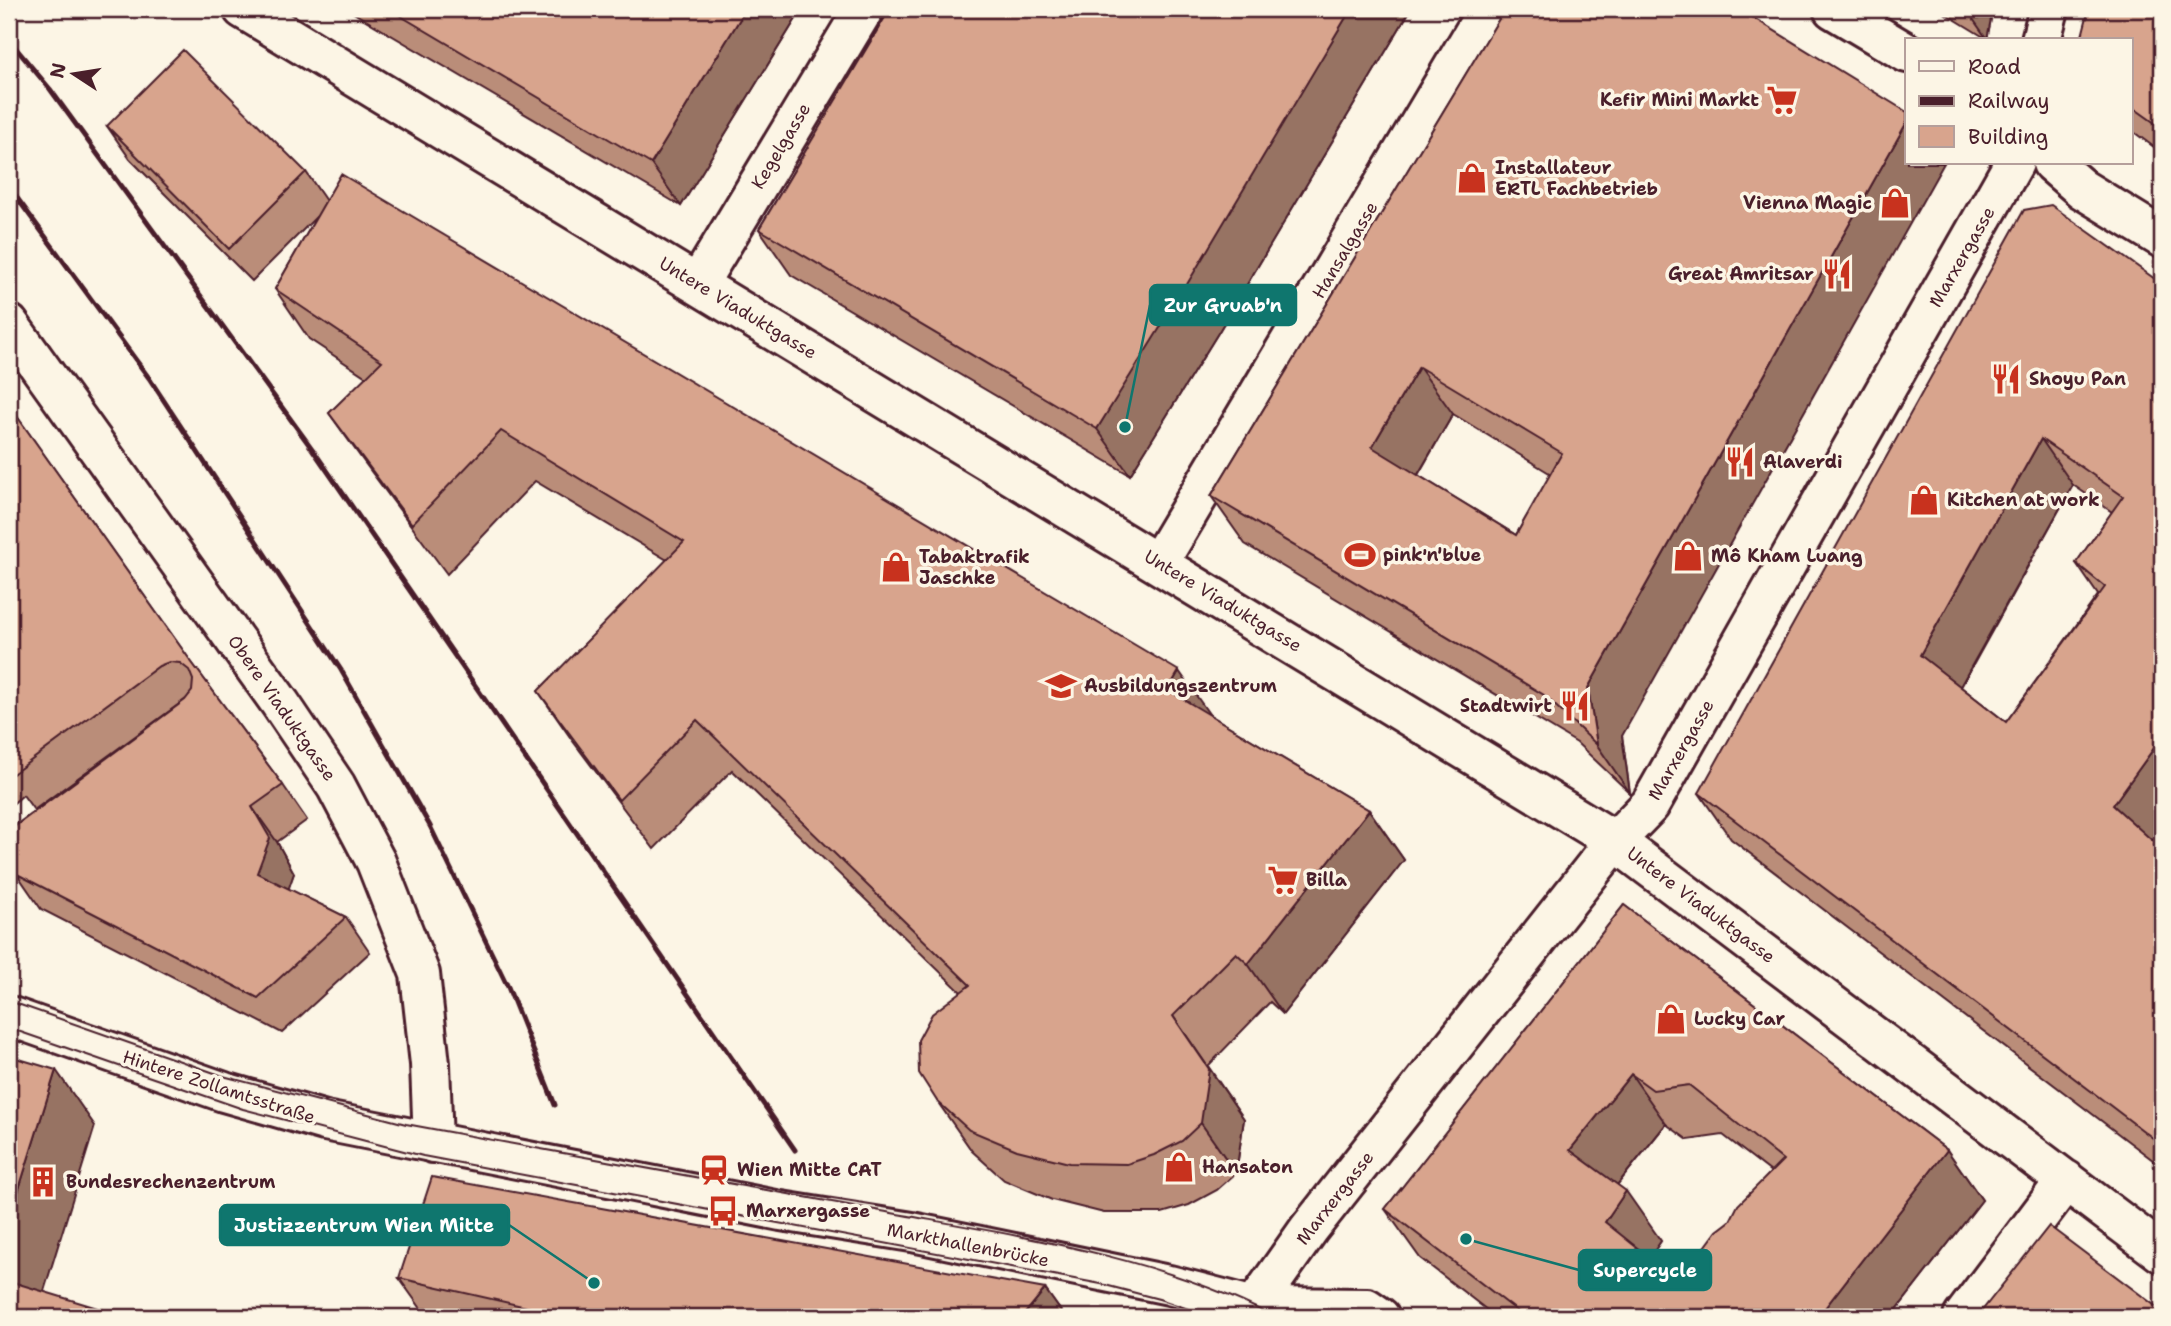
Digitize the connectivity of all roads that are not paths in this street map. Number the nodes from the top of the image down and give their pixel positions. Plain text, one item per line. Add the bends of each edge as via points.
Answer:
1 (243, 9) edge
2 (864, 9) edge
3 (1488, 9) edge
4 (1833, 9) edge
5 (2049, 9) edge
6 (2042, 38) edge
7 (1905, 51) edge
8 (2013, 164) edge
9 (2053, 164) edge
10 (2162, 238) edge
11 (698, 284) junction
12 (9, 324) edge
13 (1159, 562) junction
14 (86, 799) edge
15 (1615, 841) junction
16 (9, 856) edge
17 (9, 1016) edge
18 (433, 1143) junction
19 (2066, 1180) junction
20 (2162, 1253) edge
21 (1254, 1314) edge
22 (1380, 1317) edge
23 (1963, 1317) edge

1 - 11 street, Untere Viaduktgasse
2 - 11 street, Kegelgasse
3 - 13 street, Hansalgasse
4 - 7 street
5 - 6 street
8 - 15 street, Marxergasse via 1663,783
9 - 10 street via 2082,189
11 - 13 street, Untere Viaduktgasse
12 - 18 street, Obere Viaduktgasse via 280,703 336,786 376,862 420,974
13 - 15 street, Untere Viaduktgasse
14 - 16 street
15 - 19 street, Untere Viaduktgasse
15 - 21 street, Marxergasse via 1310,1229
17 - 18 street, Hintere Zollamtsstraße via 224,1092 325,1121
18 - 21 street, Markthallenbrücke via 1169,1285
19 - 20 street, Untere Viaduktgasse
19 - 23 street
21 - 22 street, Markthallenbrücke via 1367,1308

